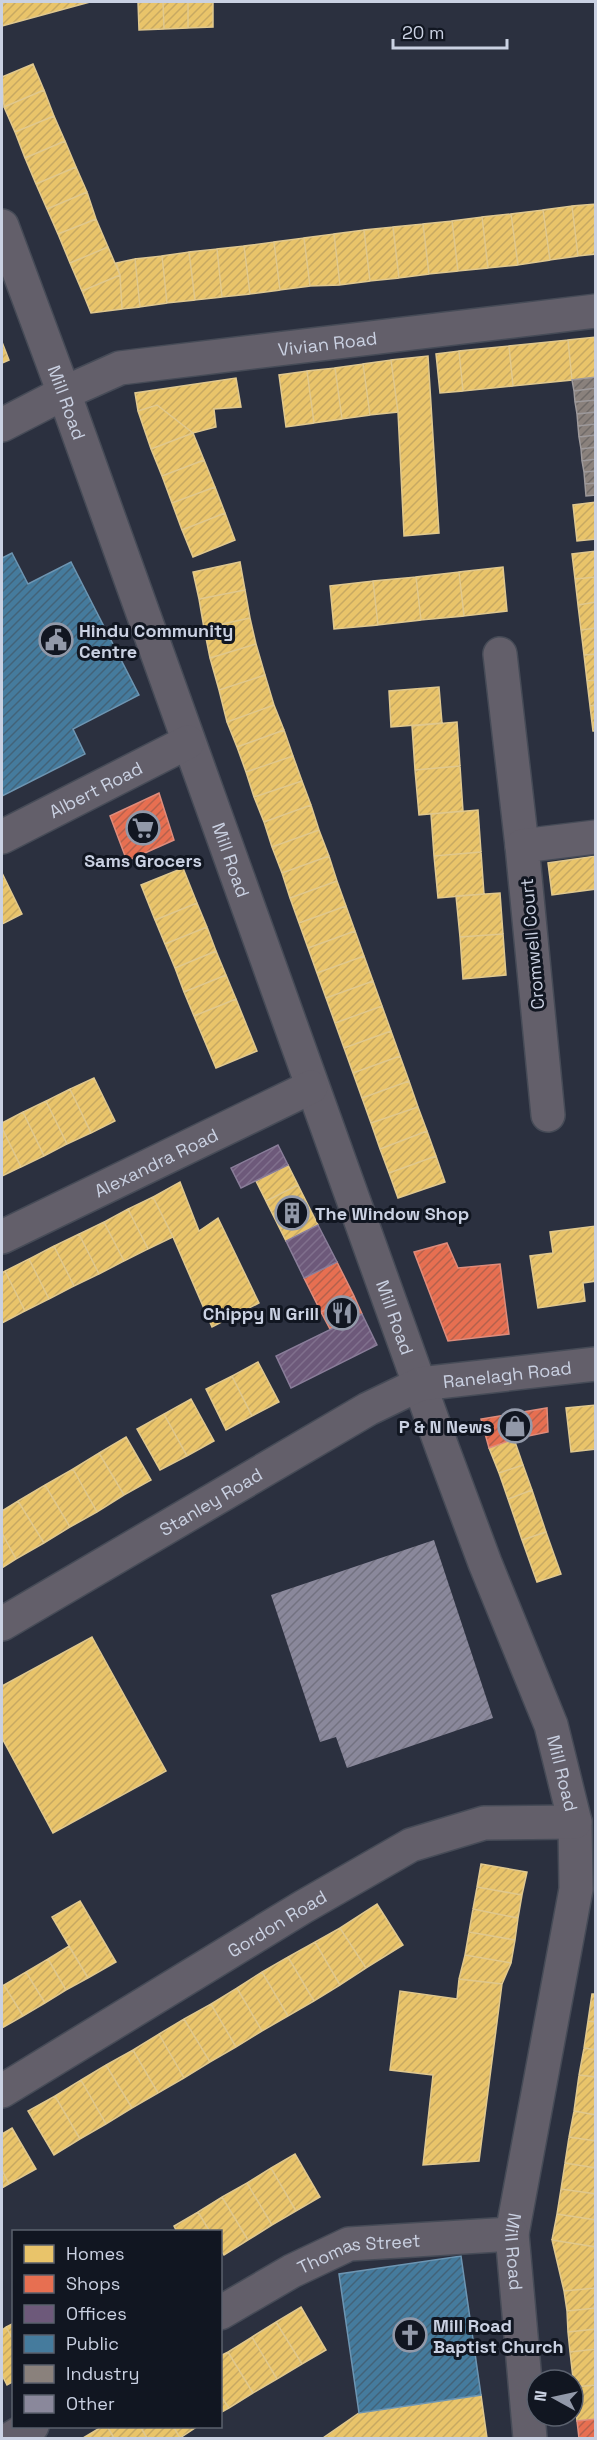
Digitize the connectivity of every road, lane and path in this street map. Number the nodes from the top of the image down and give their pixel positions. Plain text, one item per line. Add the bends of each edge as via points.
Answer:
1 (2, 226) edge
2 (596, 311) edge
3 (64, 393) junction
4 (2, 425) edge
5 (500, 654) dead end
6 (188, 742) junction
7 (2, 837) edge
8 (596, 837) edge
9 (522, 846) junction
10 (311, 1087) junction
11 (548, 1116) dead end
12 (2, 1237) edge
13 (596, 1364) edge
14 (420, 1384) junction
15 (2, 1624) edge
16 (575, 1822) junction
17 (2, 2091) edge
18 (512, 2235) junction
19 (222, 2312) edge
20 (30, 2428) edge
21 (12, 2439) edge
22 (530, 2439) edge

1 - 3 street, Mill Road
2 - 3 street, Vivian Road via 120,368
3 - 4 street, Vivian Road
3 - 6 street, Mill Road
5 - 9 street, Cromwell Court
6 - 7 street, Albert Road
6 - 10 street, Mill Road
8 - 9 street
9 - 11 street, Cromwell Court
10 - 12 street, Alexandra Road
10 - 14 street, Mill Road
13 - 14 street, Ranelagh Road
14 - 15 street, Stanley Road via 368,1409
14 - 16 street, Mill Road via 485,1563 551,1725
16 - 17 street, Gordon Road via 484,1823 411,1845
16 - 18 street, Mill Road via 576,1889
18 - 19 street, Thomas Street via 349,2244 292,2271
18 - 22 street, Mill Road
20 - 21 street

